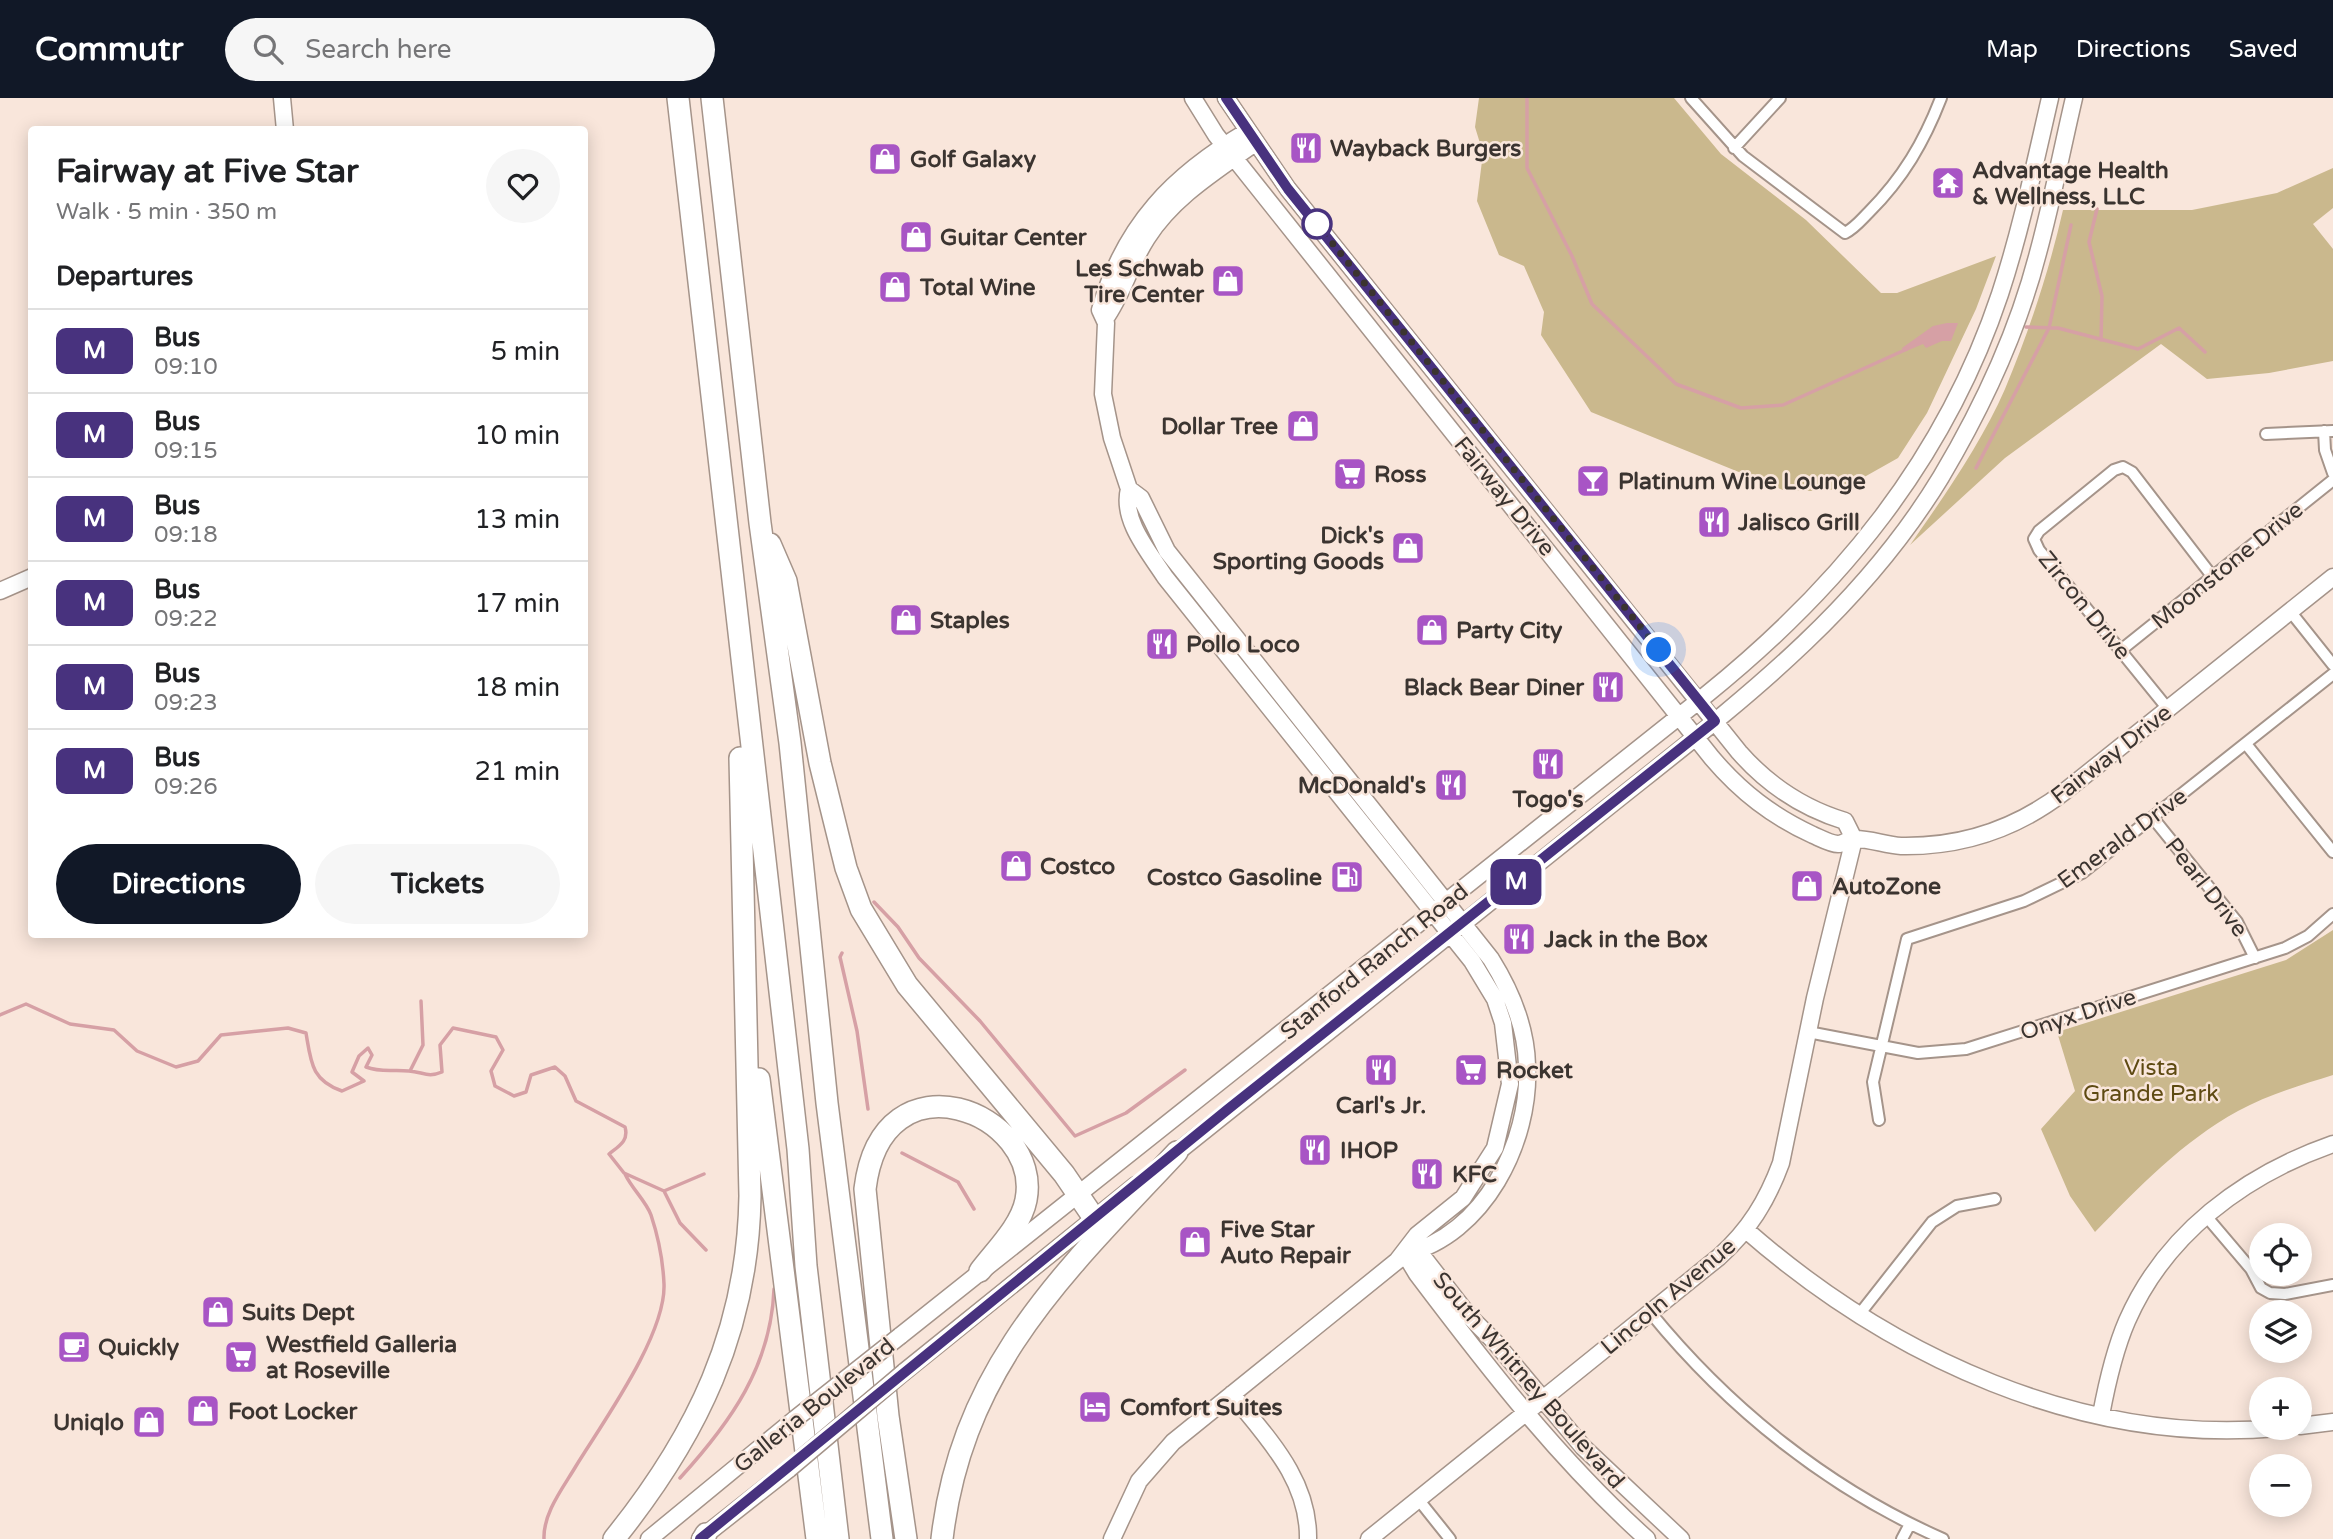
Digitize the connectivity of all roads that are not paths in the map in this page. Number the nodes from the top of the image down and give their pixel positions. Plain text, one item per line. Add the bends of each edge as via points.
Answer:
1 (282, 98) edge
2 (678, 98) edge
3 (712, 98) edge
4 (1193, 98) edge
5 (1226, 98) edge
6 (1691, 98) edge
7 (1780, 98) edge
8 (1941, 98) edge
9 (2050, 98) edge
10 (2074, 98) edge
11 (285, 126) edge
12 (1252, 137) junction
13 (1734, 148) junction
14 (1229, 152) junction
15 (2329, 431) edge
16 (2266, 434) dead end
17 (1509, 465) junction
18 (2333, 473) edge
19 (1492, 480) junction
20 (2333, 480) edge
21 (1129, 489) junction
22 (760, 523) junction
23 (2212, 576) junction
24 (2333, 577) edge
25 (28, 582) edge
26 (0, 591) edge
27 (2290, 611) junction
28 (2121, 650) junction
29 (2333, 665) edge
30 (2333, 674) edge
31 (743, 675) junction
32 (1699, 701) junction
33 (2168, 709) junction
34 (1679, 716) junction
35 (1715, 721) junction
36 (1695, 738) junction
37 (2246, 744) junction
38 (1373, 810) junction
39 (2153, 818) junction
40 (1358, 821) junction
41 (1854, 839) junction
42 (2333, 852) edge
43 (1441, 908) junction
44 (2333, 914) edge
45 (1457, 929) junction
46 (744, 951) junction
47 (2255, 958) junction
48 (1503, 1023) junction
49 (1808, 1032) junction
50 (1880, 1046) junction
51 (1527, 1063) junction
52 (1879, 1120) dead end
53 (2333, 1144) edge
54 (1495, 1148) junction
55 (1177, 1152) junction
56 (1490, 1190) junction
57 (1077, 1193) junction
58 (1995, 1199) dead end
59 (2206, 1216) junction
60 (1094, 1218) junction
61 (1746, 1230) junction
62 (1412, 1249) junction
63 (980, 1271) junction
64 (2333, 1285) edge
65 (1650, 1312) junction
66 (1858, 1316) junction
67 (1232, 1394) junction
68 (1542, 1399) junction
69 (1525, 1413) junction
70 (2101, 1415) junction
71 (2333, 1422) edge
72 (2312, 1425) edge
73 (2249, 1427) edge
74 (1418, 1499) junction
75 (1910, 1524) junction
76 (703, 1537) edge
77 (614, 1539) edge
78 (649, 1539) edge
79 (817, 1539) edge
80 (838, 1539) edge
81 (882, 1539) edge
82 (906, 1539) edge
83 (942, 1539) edge
84 (1112, 1539) edge
85 (1308, 1539) edge
86 (1368, 1539) edge
87 (1450, 1539) edge
88 (1647, 1539) edge
89 (1681, 1539) edge
90 (1902, 1539) edge
91 (1943, 1539) edge

1 - 11 street
2 - 31 highway
3 - 22 highway
4 - 14 street, Fairway Drive
5 - 12 street, Fairway Drive
6 - 13 street
7 - 13 street
8 - 13 street via 1909,166 1845,233
9 - 32 street, Stanford Ranch Road via 1999,296 1966,378 1919,465 1880,522 1807,608
10 - 35 street, Stanford Ranch Road via 2038,254 2007,344 1965,436 1907,528 1835,617
12 - 14 street
12 - 17 street, Fairway Drive via 1288,189
14 - 19 street, Fairway Drive
14 - 21 street via 1175,183 1134,230 1107,284 1100,310 1105,319 1103,394
15 - 16 street
15 - 18 street via 2325,450
17 - 19 street
17 - 32 street, Fairway Drive
19 - 34 street, Fairway Drive
20 - 23 street, Moonstone Drive
21 - 38 street via 1141,498 1174,559
21 - 40 street via 1125,504 1165,577
22 - 57 highway via 786,581 823,776 861,909 907,985
22 - 81 highway via 790,743 827,1103
23 - 28 street, Moonstone Drive
23 - 28 street, Zircon Drive via 2132,472 2123,467 2114,470 2034,539
24 - 27 street, Fairway Drive
25 - 26 street
27 - 29 street
27 - 33 street, Fairway Drive
28 - 33 street, Zircon Drive
30 - 37 street, Emerald Drive
31 - 46 highway via 739,729
31 - 80 highway
32 - 34 street, Stanford Ranch Road
32 - 35 street, Fairway Drive
33 - 41 street, Fairway Drive via 2048,805 2000,829 1937,845 1894,846
34 - 36 street, Fairway Drive
34 - 43 street, Stanford Ranch Road
35 - 36 street, Stanford Ranch Road
35 - 41 street, Fairway Drive via 1771,783 1797,801 1845,821
36 - 41 street, Fairway Drive via 1745,793 1782,820 1838,844
36 - 45 street, Stanford Ranch Road
37 - 39 street, Emerald Drive
37 - 42 street
38 - 40 street
38 - 43 street
39 - 47 street, Pearl Drive via 2237,922
39 - 50 street, Emerald Drive via 2063,884 2015,905 1907,939
40 - 43 street
41 - 49 street, Lincoln Avenue
43 - 45 street
43 - 57 street, Stanford Ranch Road
44 - 47 street, Onyx Drive via 2297,943
45 - 48 street
45 - 51 street via 1491,959 1511,994
45 - 55 street, Stanford Ranch Road
46 - 77 highway via 750,1231 742,1287 711,1382 687,1434 658,1484
46 - 79 highway
47 - 50 street, Onyx Drive via 1966,1049 1918,1053
48 - 51 street via 1519,1059
48 - 54 street via 1510,1084
49 - 50 street, Onyx Drive
49 - 61 street, Lincoln Avenue via 1781,1163
50 - 52 street via 1873,1082
51 - 56 street via 1518,1136
53 - 59 street via 2271,1170
54 - 56 street via 1487,1183
54 - 62 street via 1463,1198 1417,1236
55 - 60 street, Stanford Ranch Road
55 - 83 highway via 1058,1279 1005,1352 965,1441
56 - 62 street via 1461,1223 1430,1247
57 - 60 highway
57 - 63 street, Stanford Ranch Road
58 - 66 street via 1957,1206 1933,1222
59 - 64 street via 2251,1269 2261,1288 2270,1293
59 - 70 street via 2166,1256 2140,1296 2117,1348
60 - 76 street, Stanford Ranch Road, bridge
61 - 65 street, Lincoln Avenue
61 - 66 street
62 - 67 street
62 - 68 street, South Whitney Boulevard
62 - 69 street, South Whitney Boulevard via 1416,1274
63 - 78 street, Galleria Boulevard, bridge
63 - 82 highway via 1023,1209 1027,1183 1018,1155 999,1129 975,1113 926,1107 900,1117 881,1135 868,1161 865,1188 888,1416
65 - 68 street, Lincoln Avenue
65 - 75 street via 1704,1373 1766,1430 1822,1472
66 - 70 street via 1917,1350 1980,1378
67 - 84 street via 1149,1467
67 - 85 street via 1293,1475 1303,1502
68 - 69 street, Lincoln Avenue
68 - 89 street, South Whitney Boulevard via 1620,1485
69 - 74 street, Lincoln Avenue
69 - 88 street, South Whitney Boulevard via 1567,1462
70 - 73 street via 2183,1426
71 - 72 street
74 - 86 street, Lincoln Avenue
74 - 87 street
75 - 90 street
75 - 91 street

